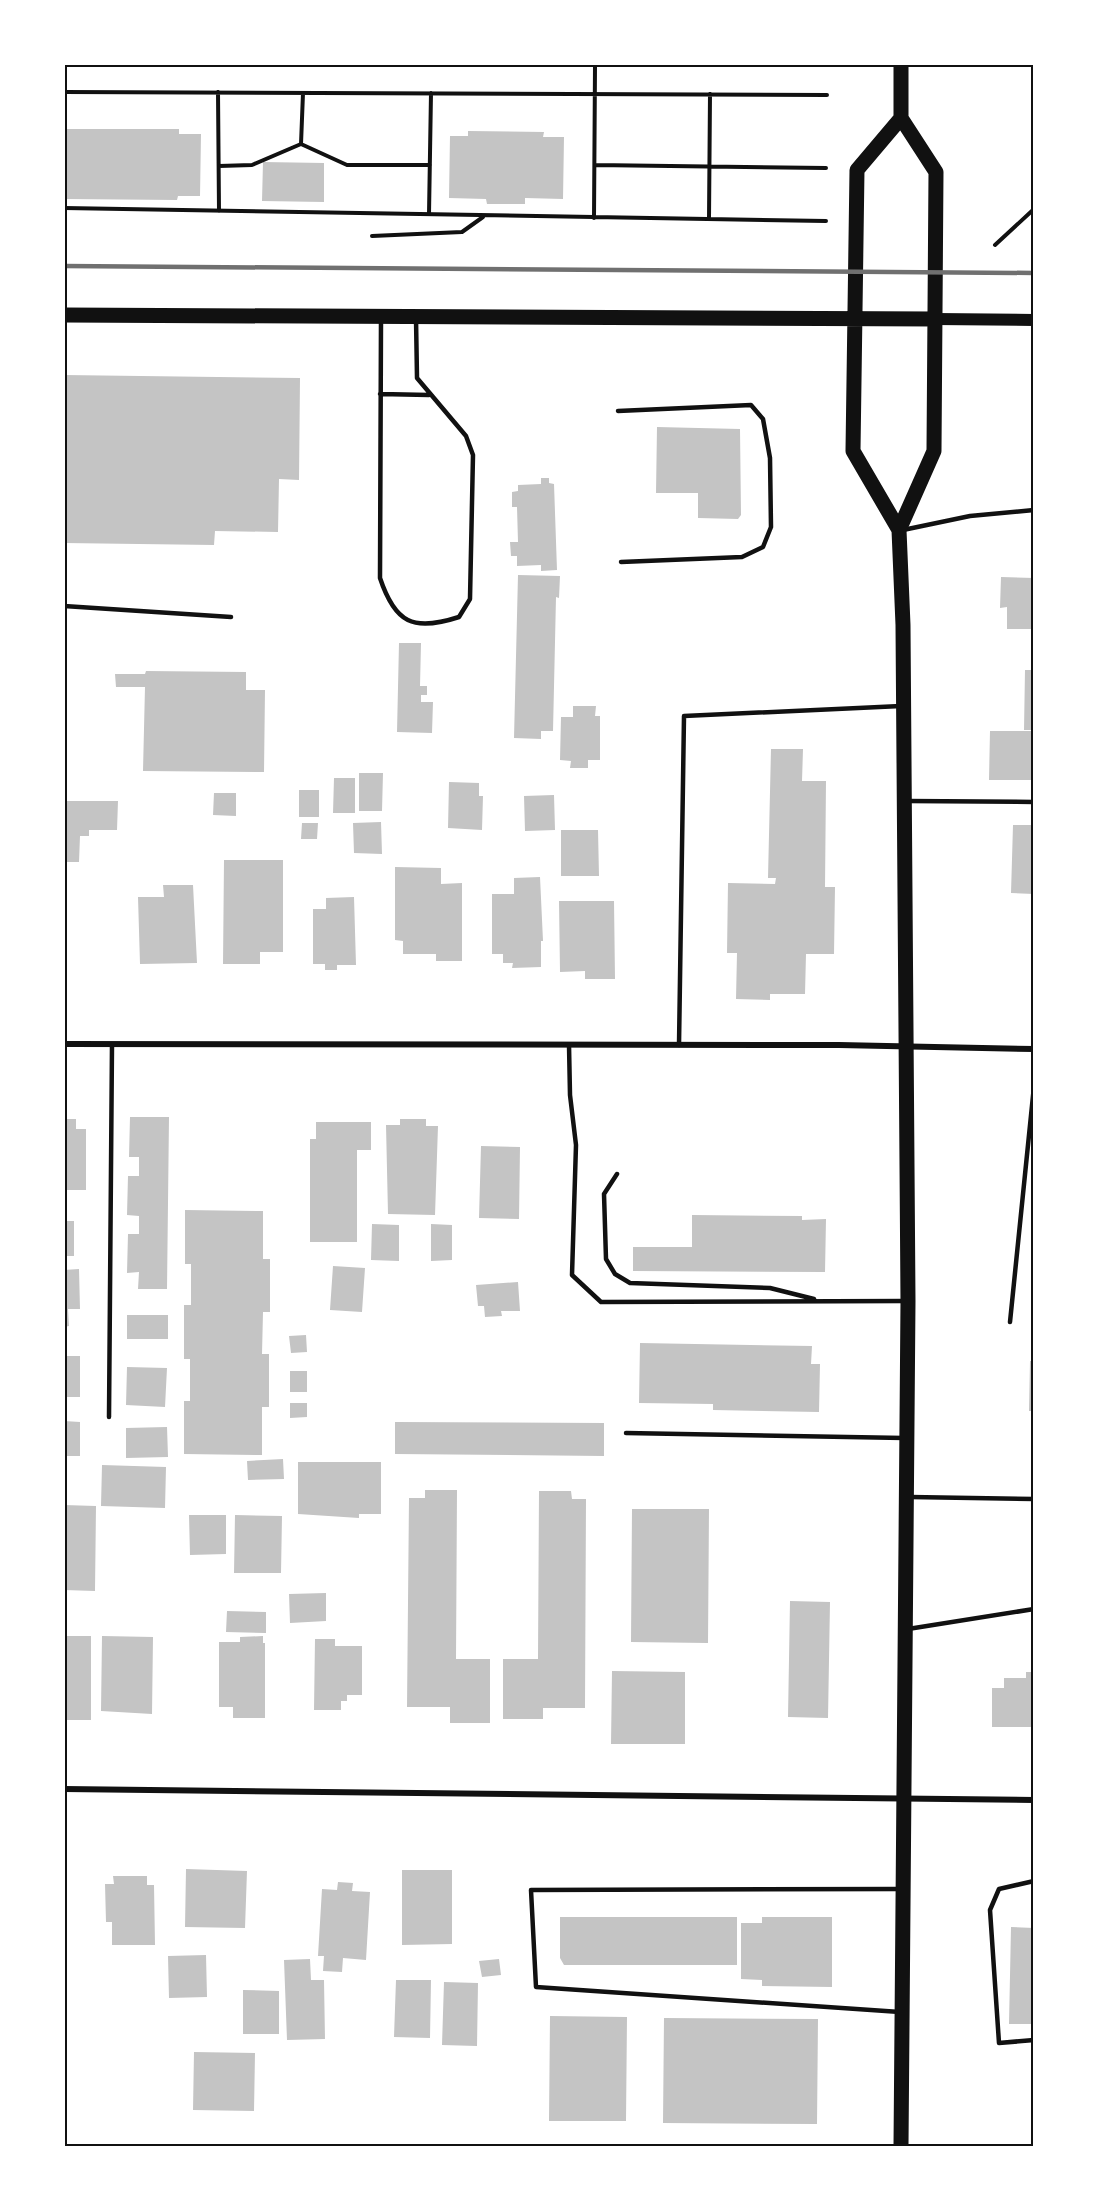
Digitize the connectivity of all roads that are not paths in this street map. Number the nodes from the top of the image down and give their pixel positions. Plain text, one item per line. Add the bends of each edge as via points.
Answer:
1 (901, 64) edge
2 (901, 117) junction
3 (64, 315) edge
4 (381, 316) junction
5 (416, 316) junction
6 (855, 317) junction
7 (935, 319) junction
8 (1034, 320) edge
9 (381, 394) junction
10 (429, 395) junction
11 (618, 411) dead end
12 (1034, 510) edge
13 (899, 530) junction
14 (621, 562) dead end
15 (64, 606) edge
16 (231, 617) dead end
17 (903, 706) junction
18 (904, 801) junction
19 (1034, 802) edge
20 (64, 1044) edge
21 (112, 1044) junction
22 (569, 1045) junction
23 (679, 1045) junction
24 (906, 1046) junction
25 (1034, 1049) edge
26 (1034, 1086) edge
27 (616, 1174) dead end
28 (908, 1300) junction
29 (821, 1301) junction
30 (1010, 1322) dead end
31 (109, 1417) dead end
32 (626, 1433) dead end
33 (906, 1438) junction
34 (906, 1497) junction
35 (1034, 1499) edge
36 (1034, 1609) edge
37 (905, 1630) junction
38 (64, 1789) edge
39 (903, 1798) junction
40 (1034, 1800) edge
41 (1034, 1881) edge
42 (903, 1889) junction
43 (902, 2012) junction
44 (1034, 2040) edge
45 (901, 2146) edge

1 - 2 main road
2 - 6 main road via 858,170
2 - 7 main road via 936,172
3 - 4 main road
4 - 5 main road
4 - 9 lane
5 - 6 main road
5 - 10 lane via 417,378
6 - 7 main road
6 - 13 main road via 853,451
7 - 8 main road
7 - 13 main road via 934,451
9 - 10 lane
9 - 10 lane via 380,578 388,603 406,622 434,626 459,617 470,599 473,455 466,436
11 - 14 lane via 751,405 763,419 770,458 771,527 763,547 742,557
12 - 13 lane via 970,516
13 - 17 main road
15 - 16 lane
17 - 18 main road
17 - 23 lane via 684,716
18 - 19 lane
18 - 24 main road
20 - 21 street
21 - 22 street
21 - 31 lane
22 - 23 street
22 - 29 lane via 576,1145 572,1275 601,1302
23 - 24 street
24 - 25 street
24 - 28 main road
26 - 30 lane
27 - 29 lane via 604,1194 606,1259 615,1274 630,1283 770,1287
28 - 29 lane
28 - 33 main road
32 - 33 lane
33 - 34 main road
34 - 35 lane
34 - 37 main road
36 - 37 lane
37 - 39 main road
38 - 39 street
39 - 40 street
39 - 42 main road
41 - 44 lane via 999,1889 990,1910 999,2043
42 - 43 main road
42 - 43 lane via 531,1890 536,1987
43 - 45 main road

